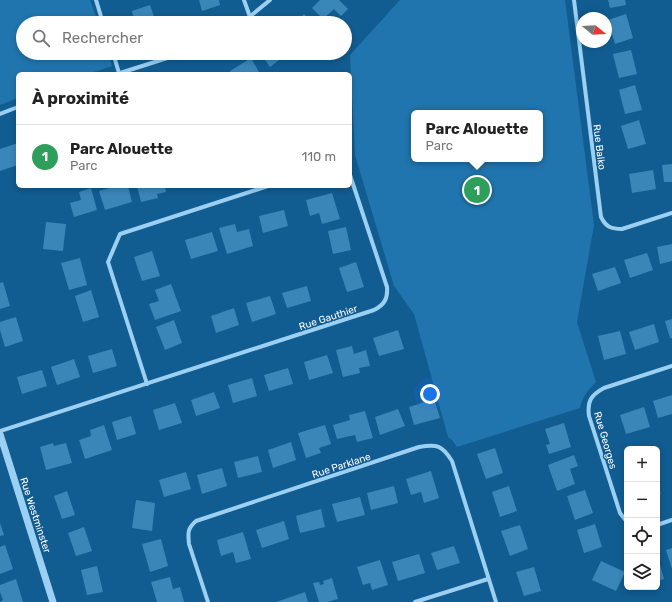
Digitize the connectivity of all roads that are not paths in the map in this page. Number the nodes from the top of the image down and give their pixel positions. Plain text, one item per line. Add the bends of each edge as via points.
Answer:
1 (96, 0) edge
2 (244, 0) edge
3 (270, 0) edge
4 (574, 0) edge
5 (101, 16) edge
6 (250, 16) edge
7 (251, 16) edge
8 (115, 60) edge
9 (161, 60) edge
10 (118, 72) edge
11 (124, 72) edge
12 (16, 108) edge
13 (0, 114) edge
14 (352, 181) edge
15 (262, 188) edge
16 (672, 213) edge
17 (672, 366) edge
18 (147, 384) junction
19 (0, 432) edge
20 (624, 518) edge
21 (672, 520) edge
22 (660, 523) edge
23 (488, 578) junction
24 (53, 602) edge
25 (208, 602) edge
26 (415, 602) edge
27 (496, 602) edge

1 - 5 street
2 - 6 street
3 - 7 street
4 - 16 street, Rue Balko via 601,217 604,224 622,229
8 - 10 street
9 - 11 street
12 - 13 street
14 - 18 street, Rue Gauthier via 387,287 385,301 380,307
15 - 18 street via 120,234 108,262
17 - 20 street, Rue Georges via 604,388 590,399 589,416 620,513
18 - 19 street, Rue Gauthier
19 - 24 street, Rue Westminster
21 - 22 street
23 - 25 street, Rue Parklane via 452,461 446,451 438,446 428,446 196,521 190,526 189,544
23 - 26 street
23 - 27 street, Rue Parklane

